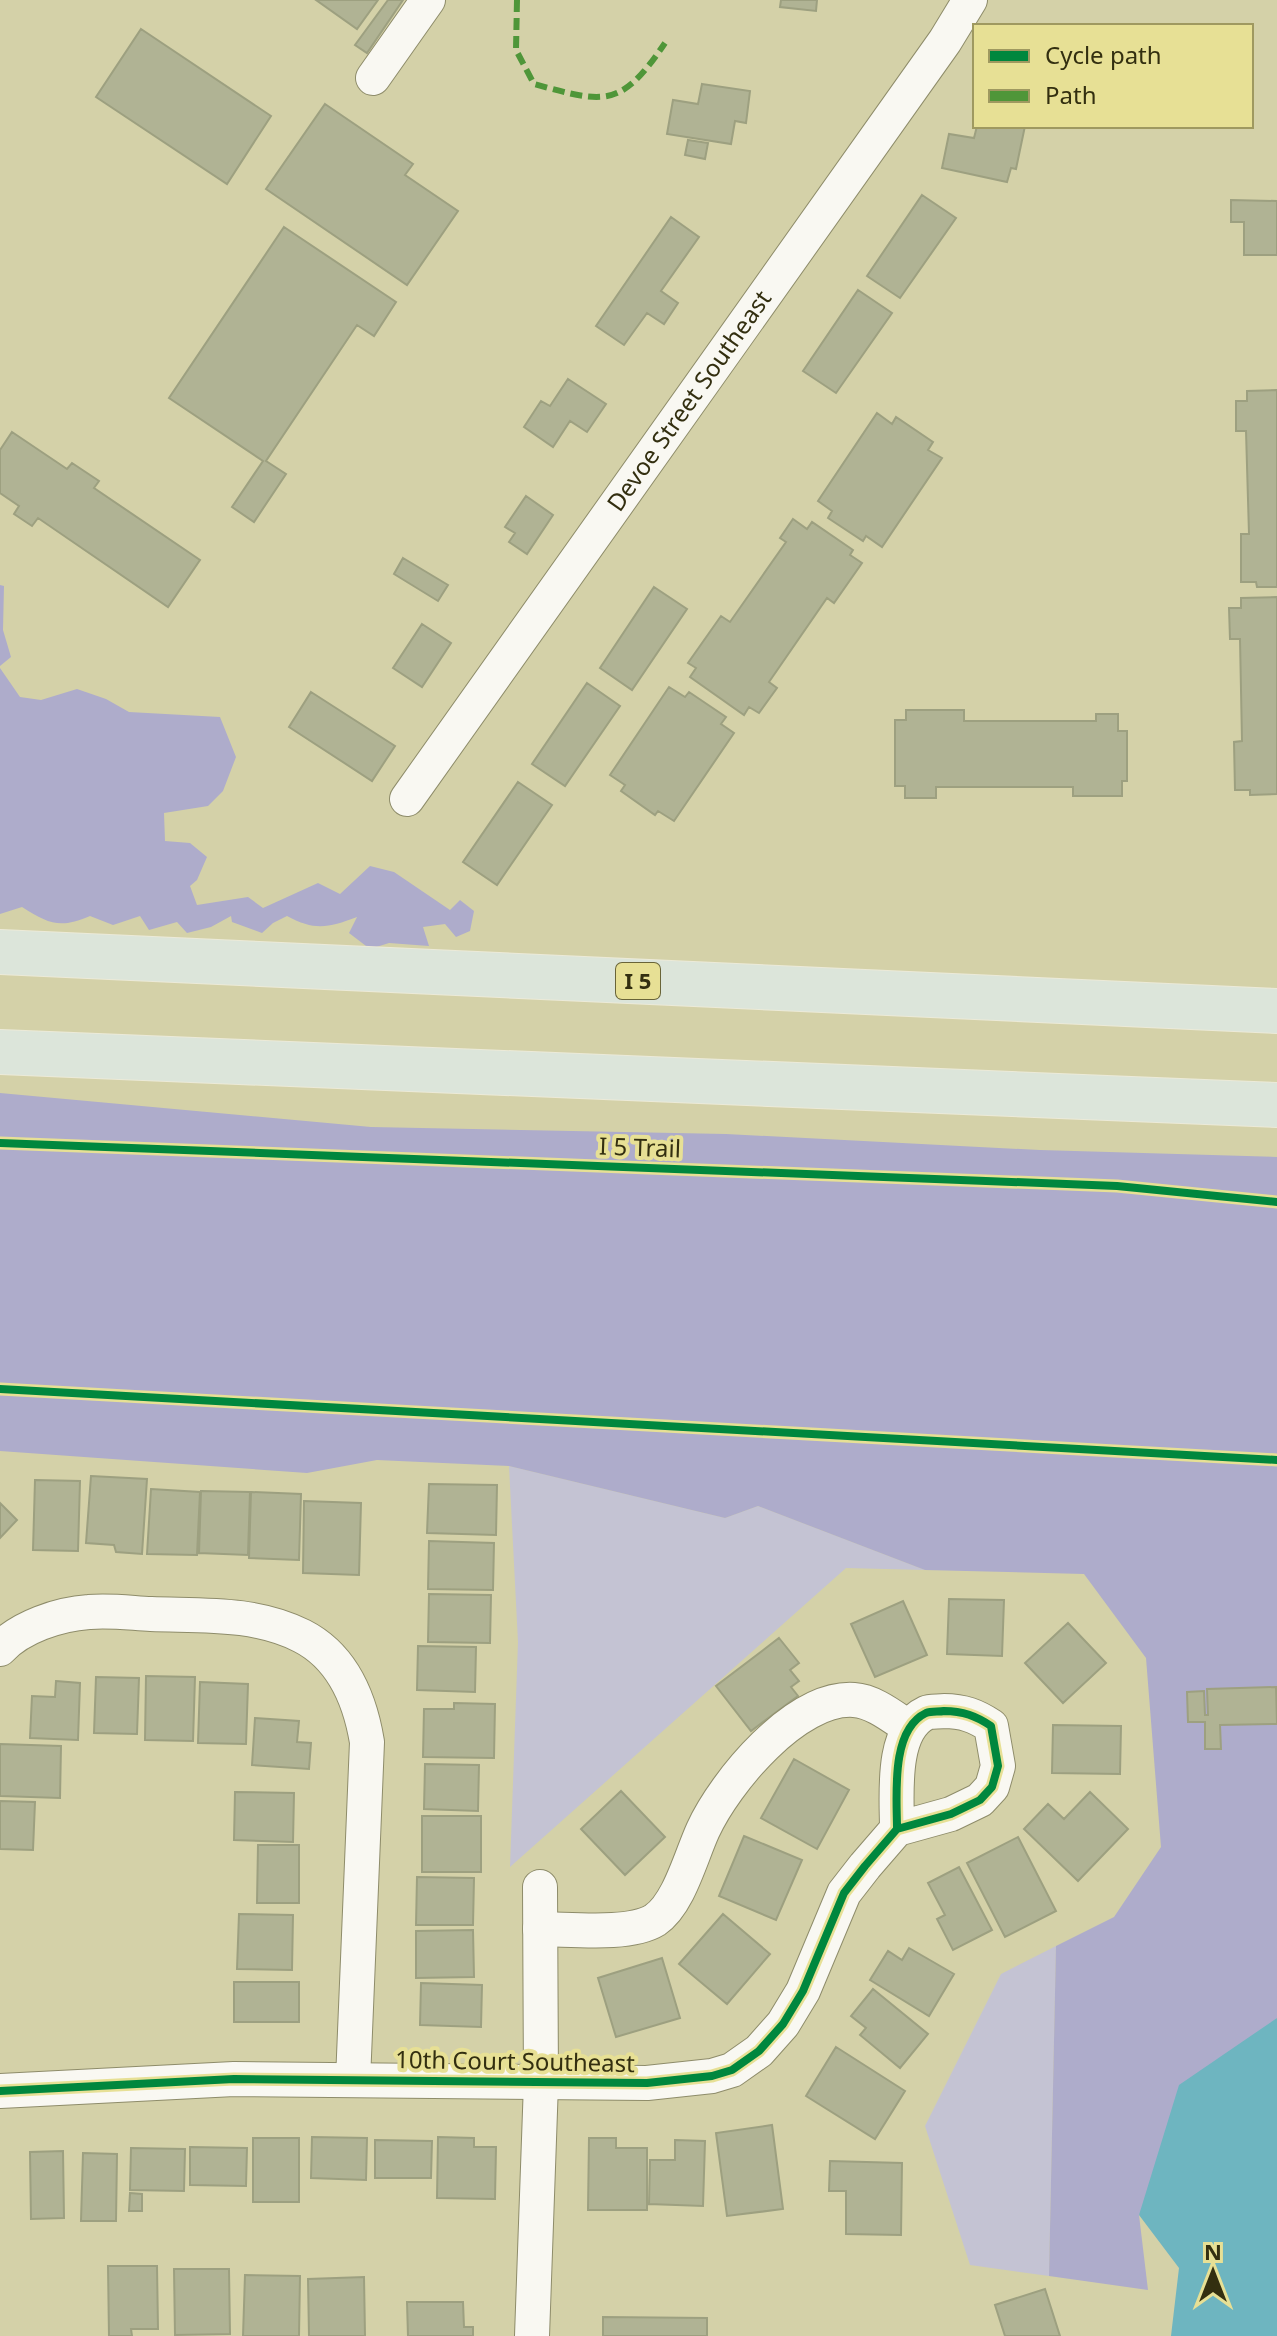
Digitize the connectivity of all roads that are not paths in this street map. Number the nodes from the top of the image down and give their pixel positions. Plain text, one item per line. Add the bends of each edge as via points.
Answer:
1 (428, 0) edge
2 (970, 0) edge
3 (373, 78) dead end
4 (407, 799) dead end
5 (0, 952) edge
6 (1277, 1011) edge
7 (0, 1052) edge
8 (1277, 1105) edge
9 (0, 1649) edge
10 (908, 1727) junction
11 (897, 1829) junction
12 (540, 1887) dead end
13 (540, 1929) junction
14 (353, 2080) junction
15 (541, 2083) junction
16 (0, 2091) edge
17 (532, 2336) edge

1 - 3 street
2 - 4 street, Devoe Street Southeast
5 - 6 highway, I 5
7 - 8 highway
9 - 14 street via 54,1619 104,1612 266,1622 304,1637 332,1660 362,1710 367,1742
10 - 11 street via 896,1780
10 - 11 street via 927,1712 973,1714 991,1726 998,1766 992,1787 980,1800
10 - 13 street via 856,1700 831,1702 802,1717 741,1770 726,1791 666,1910 632,1927
11 - 15 street, 10th Court Southeast via 844,1893 803,1991 759,2051 732,2070 712,2076 647,2083
12 - 13 street
13 - 15 street
14 - 15 street, 10th Court Southeast
14 - 16 street, 10th Court Southeast via 234,2079
15 - 17 street

